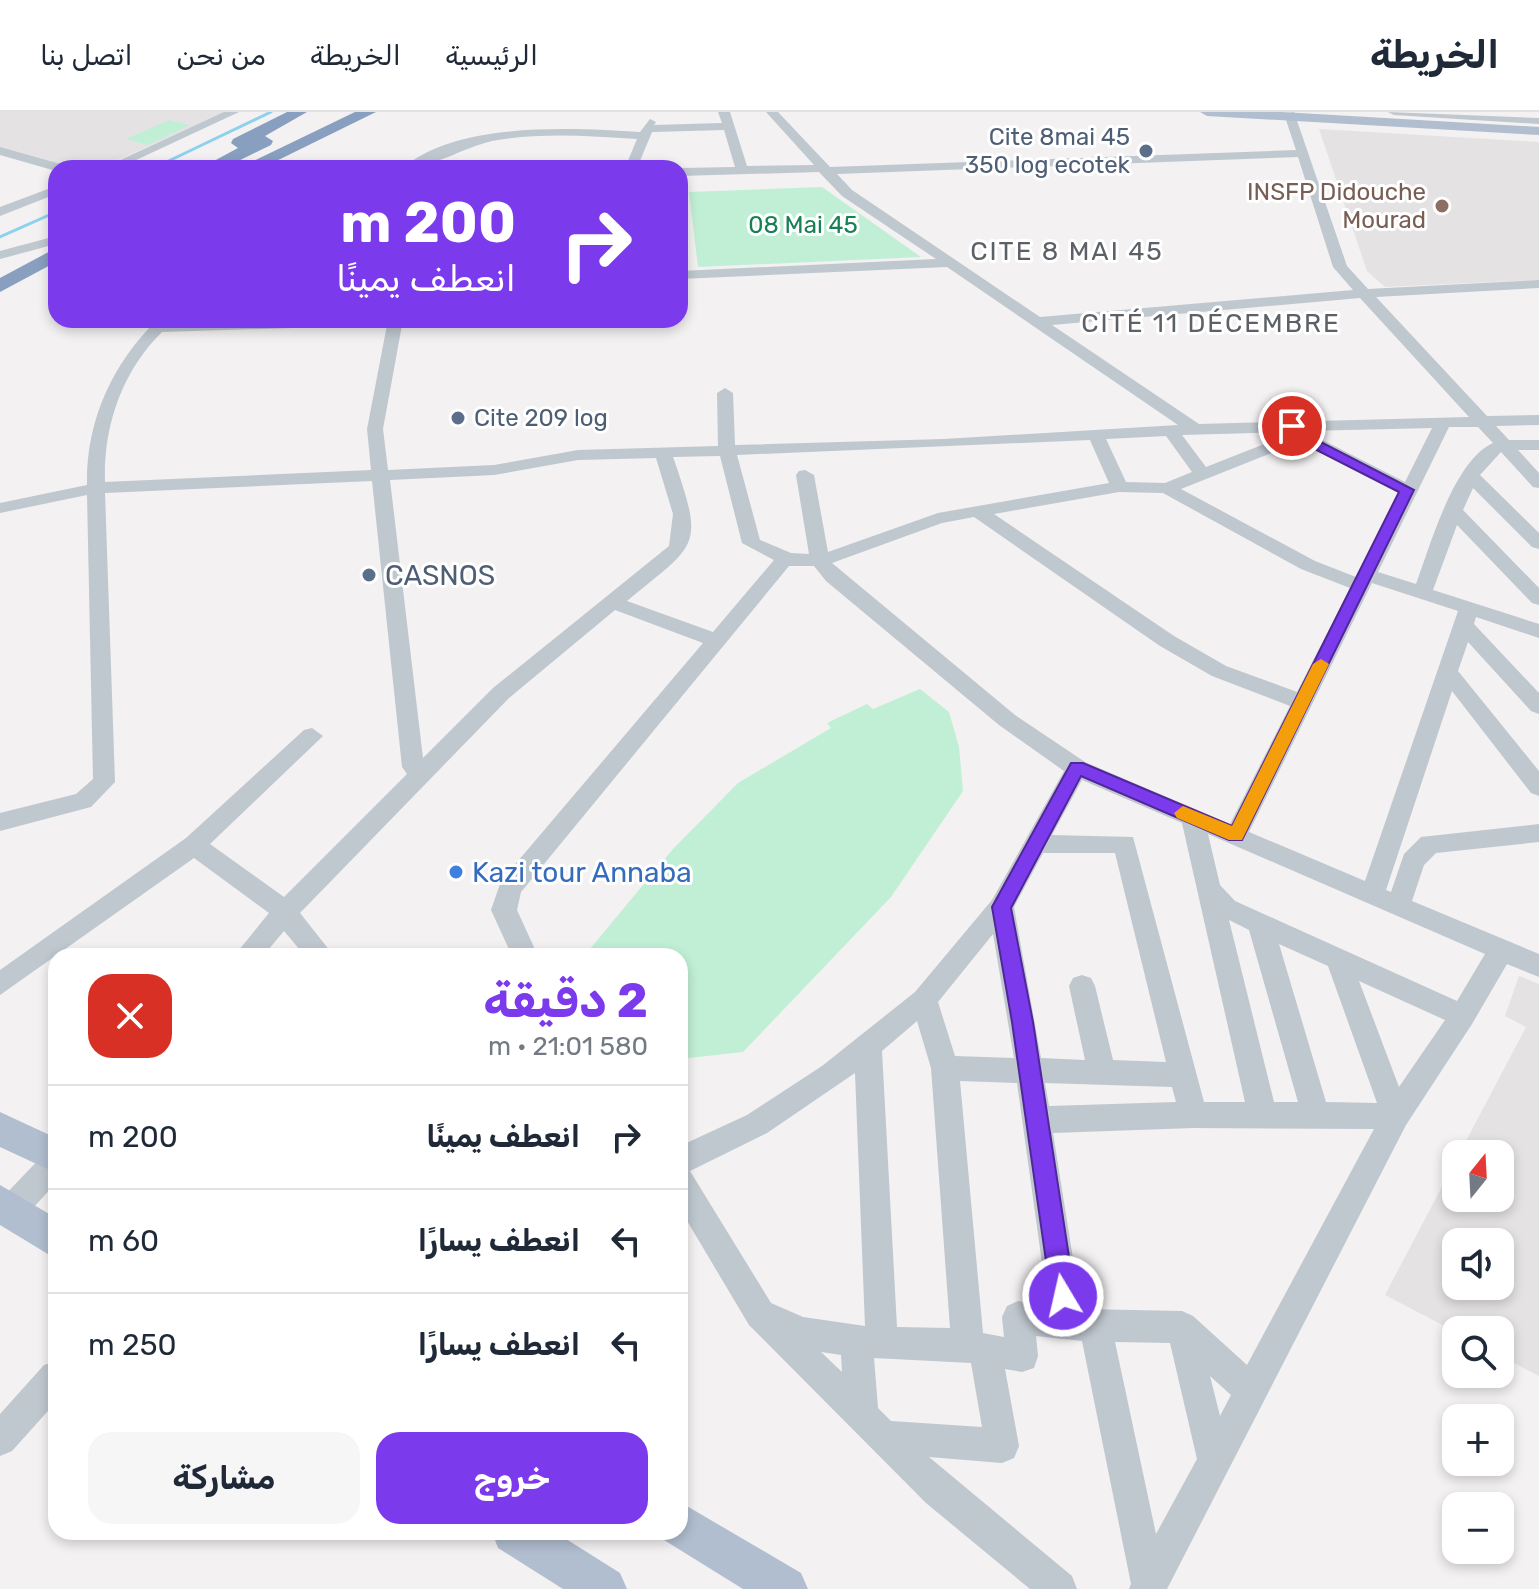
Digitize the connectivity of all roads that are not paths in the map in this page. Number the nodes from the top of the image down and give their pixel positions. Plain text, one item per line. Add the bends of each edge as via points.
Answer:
1 (233, 112) edge
2 (299, 112) edge
3 (323, 112) edge
4 (337, 112) edge
5 (368, 112) edge
6 (655, 112) edge
7 (698, 112) edge
8 (724, 112) edge
9 (772, 112) edge
10 (1207, 112) edge
11 (1253, 112) edge
12 (1394, 112) edge
13 (1290, 115) junction
14 (1361, 115) edge
15 (1440, 116) edge
16 (1530, 123) edge
17 (727, 126) junction
18 (699, 127) junction
19 (646, 132) junction
20 (0, 151) edge
21 (1302, 153) junction
22 (127, 160) edge
23 (207, 160) edge
24 (226, 160) edge
25 (240, 160) edge
26 (265, 160) edge
27 (426, 160) edge
28 (634, 160) edge
29 (48, 165) edge
30 (823, 169) junction
31 (742, 170) junction
32 (688, 172) edge
33 (48, 193) edge
34 (0, 212) edge
35 (48, 244) edge
36 (48, 247) edge
37 (0, 255) edge
38 (48, 259) edge
39 (950, 263) junction
40 (0, 274) edge
41 (688, 275) edge
42 (1539, 284) edge
43 (0, 286) edge
44 (1366, 293) junction
45 (1037, 322) junction
46 (158, 328) edge
47 (394, 328) edge
48 (725, 393) dead end
49 (1539, 420) edge
50 (1482, 423) junction
51 (1442, 425) junction
52 (1195, 429) junction
53 (1171, 431) junction
54 (1296, 431) junction
55 (1096, 435) junction
56 (1539, 445) edge
57 (1503, 447) junction
58 (727, 451) junction
59 (663, 454) junction
60 (1539, 458) edge
61 (379, 473) junction
62 (1202, 474) junction
63 (805, 475) dead end
64 (1471, 477) junction
65 (1539, 483) edge
66 (1119, 487) junction
67 (96, 488) junction
68 (1167, 488) junction
69 (1407, 490) junction
70 (0, 508) edge
71 (1453, 511) junction
72 (979, 512) junction
73 (1539, 543) edge
74 (788, 559) junction
75 (820, 561) junction
76 (1529, 578) edge
77 (1363, 580) junction
78 (1422, 593) junction
79 (1539, 599) edge
80 (614, 603) junction
81 (1466, 617) junction
82 (1536, 632) edge
83 (718, 641) junction
84 (1448, 672) junction
85 (1301, 702) junction
86 (1539, 706) edge
87 (312, 736) dead end
88 (1077, 768) junction
89 (422, 773) junction
90 (1539, 786) edge
91 (1192, 816) junction
92 (0, 822) edge
93 (1539, 833) edge
94 (1236, 835) junction
95 (1034, 844) junction
96 (194, 845) junction
97 (1209, 889) junction
98 (1373, 893) junction
99 (1399, 904) junction
100 (1001, 907) junction
101 (285, 912) junction
102 (1260, 923) junction
103 (50, 948) edge
104 (254, 948) edge
105 (314, 948) edge
106 (521, 948) edge
107 (48, 950) edge
108 (1501, 950) junction
109 (1338, 959) junction
110 (1539, 966) edge
111 (0, 984) edge
112 (1082, 986) dead end
113 (924, 1000) junction
114 (1463, 1016) junction
115 (868, 1046) junction
116 (945, 1068) junction
117 (1029, 1071) junction
118 (1102, 1075) junction
119 (1182, 1075) junction
120 (1193, 1115) junction
121 (1316, 1116) junction
122 (1396, 1116) junction
123 (1263, 1117) junction
124 (1036, 1120) junction
125 (0, 1129) edge
126 (48, 1152) edge
127 (688, 1157) edge
128 (48, 1169) edge
129 (688, 1194) edge
130 (6, 1206) edge
131 (48, 1235) edge
132 (760, 1314) junction
133 (1081, 1325) junction
134 (1182, 1327) junction
135 (869, 1341) junction
136 (976, 1348) junction
137 (48, 1386) edge
138 (1253, 1393) junction
139 (873, 1427) junction
140 (0, 1439) edge
141 (1215, 1464) junction
142 (688, 1529) edge
143 (527, 1540) edge
144 (1148, 1587) edge
145 (604, 1589) edge
146 (785, 1589) edge
147 (1059, 1589) edge

1 - 22 street
2 - 23 highway
3 - 24 highway
4 - 25 highway
5 - 26 highway
6 - 19 street
7 - 18 street
8 - 17 street
9 - 30 street
10 - 13 main road
11 - 13 main road
12 - 15 street
13 - 14 main road
13 - 16 main road
13 - 21 street
14 - 15 main road
15 - 16 main road
17 - 18 street
17 - 31 street
18 - 19 street
19 - 27 street via 508,133 465,142
19 - 28 street
20 - 29 street
21 - 30 street
21 - 44 street via 1340,267
30 - 31 street
30 - 39 street via 847,193
31 - 32 street
33 - 34 street
35 - 37 street
36 - 40 highway
38 - 43 highway
39 - 41 street
39 - 45 street
42 - 44 street
44 - 45 street
44 - 50 street
45 - 52 street
46 - 67 street via 111,391 96,446
47 - 61 street via 375,429
48 - 58 street
49 - 50 street
50 - 51 street
50 - 57 street
51 - 54 street
51 - 69 street
52 - 53 street
52 - 54 street
53 - 55 street
53 - 62 street
54 - 62 street
54 - 69 street
55 - 58 street
55 - 66 street
56 - 57 street
57 - 60 street
57 - 64 street via 1482,455
57 - 65 street
58 - 59 street
58 - 74 street via 751,543
59 - 61 street via 563,456 494,470
59 - 80 street via 684,535 678,549
61 - 67 street
61 - 89 street via 413,767
62 - 68 street
63 - 75 street
64 - 71 street
64 - 73 street
66 - 68 street
66 - 72 street
67 - 70 street
67 - 92 street via 104,782 83,801
68 - 77 street via 1308,565
69 - 77 street
71 - 76 street
71 - 78 street
72 - 75 street via 938,518
72 - 85 street via 1167,641 1219,671
74 - 75 street
74 - 83 street
75 - 88 street via 1007,720
76 - 79 street
77 - 78 street
77 - 85 street
78 - 81 street
80 - 83 street
80 - 89 street via 501,693
81 - 82 street
81 - 84 street
81 - 86 street
83 - 106 street via 510,888 504,910
84 - 90 street
84 - 98 street
85 - 94 street
87 - 96 street
88 - 91 street
88 - 95 street
89 - 101 street
91 - 94 street
91 - 97 street
93 - 99 street via 1429,844 1413,861
94 - 98 street
95 - 100 street
95 - 119 street via 1125,844
96 - 101 street
96 - 103 street
97 - 102 street via 1226,908
97 - 123 street
98 - 99 street
99 - 108 street
100 - 113 street
100 - 117 street
101 - 104 street
101 - 105 street
102 - 109 street
102 - 121 street
107 - 111 street
108 - 110 street
108 - 114 street
109 - 114 street
109 - 122 street
112 - 118 street
113 - 115 street
113 - 116 street
114 - 122 street
115 - 127 street via 757,1124
115 - 135 street
116 - 117 street
116 - 136 street
117 - 118 street
117 - 124 street
118 - 119 street
119 - 120 street
120 - 123 street
120 - 124 street
121 - 122 street
121 - 123 street
122 - 138 street
124 - 133 street
125 - 126 main road
128 - 130 street
129 - 132 street
130 - 131 main road
132 - 135 street via 801,1333
132 - 139 street
133 - 134 street
133 - 136 street via 1018,1317 1022,1356
133 - 144 street
134 - 138 street
134 - 141 street
135 - 136 street
135 - 139 street
136 - 139 street via 1002,1446
137 - 140 street
138 - 141 street
139 - 147 street via 938,1491
141 - 144 street
142 - 146 main road
143 - 145 main road

